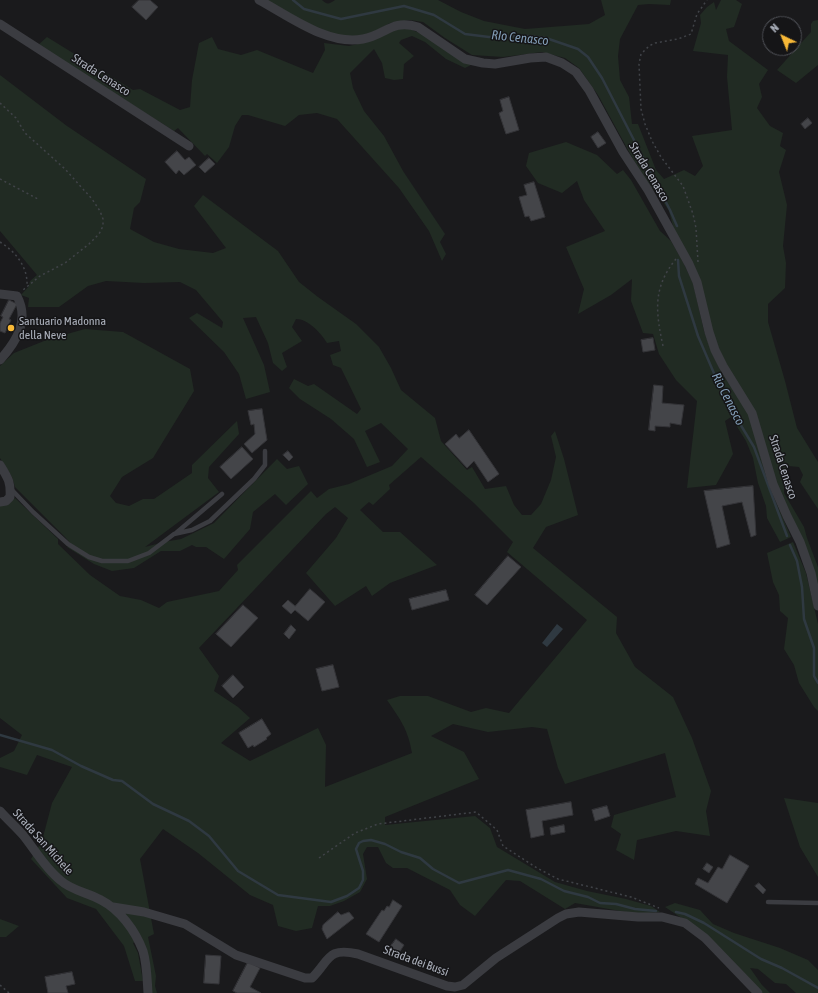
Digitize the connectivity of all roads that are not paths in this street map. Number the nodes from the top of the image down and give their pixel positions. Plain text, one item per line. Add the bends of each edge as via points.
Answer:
1 (259, 0) edge
2 (0, 24) edge
3 (189, 146) dead end
4 (0, 294) edge
5 (0, 360) edge
6 (265, 451) dead end
7 (0, 466) edge
8 (11, 489) junction
9 (222, 494) dead end
10 (0, 502) edge
11 (174, 534) junction
12 (818, 606) edge
13 (0, 811) edge
14 (768, 902) dead end
15 (818, 904) edge
16 (113, 907) junction
17 (148, 993) edge
18 (758, 993) edge

1 - 12 street, Strada Cenasco via 319,33 342,39 363,39 399,24 409,24 418,27 465,60 495,64 546,57 576,72 648,190 697,282 715,350 752,413 773,484 800,542 811,573
2 - 3 street, Strada Cenasco
4 - 5 street via 17,296 22,320 15,341
6 - 11 lane via 265,465 254,479 210,521 192,530
7 - 8 street via 10,479
8 - 10 street via 10,497
8 - 11 lane via 68,544 89,557 102,561 128,561 149,553
9 - 11 lane
13 - 16 street, Strada San Michele via 61,882
14 - 15 lane
16 - 17 street, Strada San Michele via 127,922 143,951
16 - 18 street, Strada dei Bussi via 144,912 185,924 236,955 305,978 312,978 331,956 347,951 455,987 463,985 496,958 566,914 579,912 638,918 662,917 686,923 705,938

